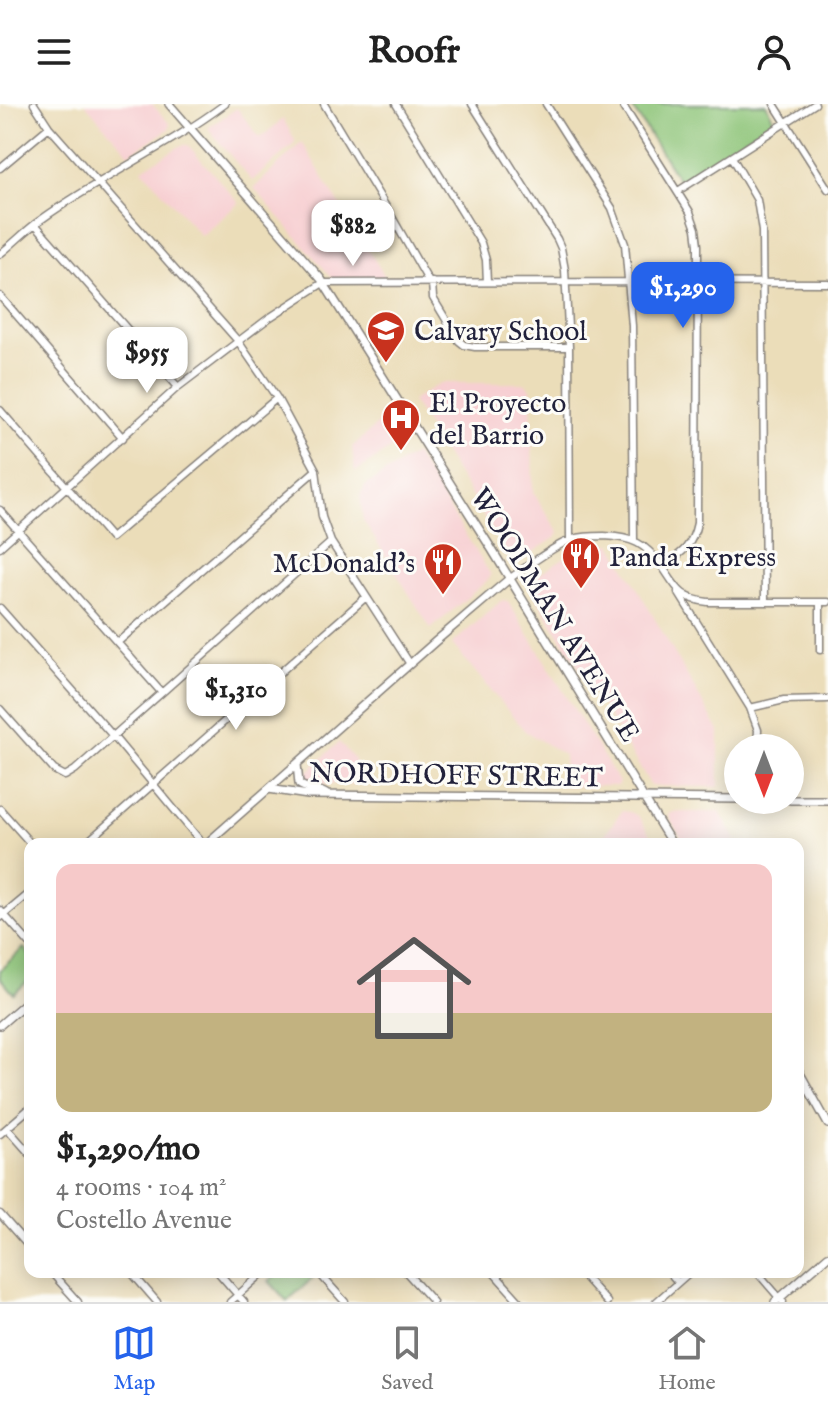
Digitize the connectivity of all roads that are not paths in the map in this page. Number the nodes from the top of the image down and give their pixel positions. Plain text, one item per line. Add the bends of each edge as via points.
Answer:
1 (34, 104) edge
2 (169, 104) edge
3 (225, 104) edge
4 (324, 104) edge
5 (396, 104) edge
6 (472, 104) edge
7 (622, 104) edge
8 (774, 104) edge
9 (815, 104) edge
10 (550, 105) edge
11 (786, 122) junction
12 (49, 127) junction
13 (190, 128) junction
14 (732, 157) junction
15 (0, 168) edge
16 (98, 183) junction
17 (828, 189) edge
18 (678, 191) junction
19 (35, 224) junction
20 (0, 254) edge
21 (431, 282) junction
22 (487, 282) junction
23 (565, 282) junction
24 (763, 282) junction
25 (323, 283) junction
26 (628, 283) junction
27 (699, 283) junction
28 (828, 283) edge
29 (0, 296) edge
30 (238, 341) junction
31 (569, 347) junction
32 (178, 387) junction
33 (277, 398) junction
34 (0, 410) edge
35 (123, 438) junction
36 (316, 470) junction
37 (67, 487) junction
38 (0, 510) edge
39 (18, 531) junction
40 (570, 540) junction
41 (634, 540) junction
42 (331, 542) junction
43 (0, 547) edge
44 (662, 567) junction
45 (509, 579) junction
46 (676, 589) junction
47 (366, 597) junction
48 (765, 602) junction
49 (824, 602) edge
50 (0, 608) edge
51 (118, 642) junction
52 (820, 650) dead end
53 (410, 664) junction
54 (161, 692) junction
55 (828, 699) edge
56 (750, 708) junction
57 (0, 709) edge
58 (758, 734) edge
59 (113, 736) junction
60 (297, 764) junction
61 (154, 784) junction
62 (269, 789) junction
63 (328, 795) junction
64 (643, 799) junction
65 (724, 799) edge
66 (804, 800) edge
67 (828, 800) edge
68 (0, 809) edge
69 (26, 838) edge
70 (92, 838) edge
71 (200, 838) edge
72 (212, 838) edge
73 (668, 838) edge
74 (24, 898) edge
75 (1, 915) edge
76 (24, 938) edge
77 (24, 1004) edge
78 (0, 1025) edge
79 (804, 1081) edge
80 (24, 1113) edge
81 (828, 1124) edge
82 (7, 1128) junction
83 (0, 1134) edge
84 (24, 1147) edge
85 (0, 1214) edge
86 (24, 1241) edge
87 (828, 1256) edge
88 (56, 1278) edge
89 (136, 1278) edge
90 (223, 1278) edge
91 (257, 1278) edge
92 (323, 1278) edge
93 (411, 1278) edge
94 (498, 1278) edge
95 (585, 1278) edge
96 (674, 1278) edge
97 (683, 1278) edge
98 (762, 1278) edge
99 (678, 1282) junction
100 (238, 1295) junction
101 (779, 1301) edge
102 (78, 1302) edge
103 (157, 1302) edge
104 (230, 1302) edge
105 (244, 1302) edge
106 (345, 1302) edge
107 (433, 1302) edge
108 (520, 1302) edge
109 (607, 1302) edge
110 (656, 1302) edge

1 - 12 street
2 - 13 main road, WOODMAN AVENUE
3 - 13 street
4 - 21 street
5 - 22 street via 481,243
6 - 23 street via 557,239
7 - 18 street
8 - 11 street
9 - 11 street
10 - 26 street via 612,208 625,244
11 - 14 street
11 - 17 street
12 - 15 street
12 - 16 street
13 - 16 street
13 - 25 main road, WOODMAN AVENUE
14 - 18 street
14 - 24 street via 757,200
16 - 19 street
16 - 30 street
18 - 27 street via 696,229
19 - 20 street
19 - 32 street
21 - 22 street
21 - 25 street
21 - 31 street via 433,298 464,345
22 - 23 street
23 - 26 street
23 - 31 street
24 - 27 street
24 - 28 street
24 - 48 street
25 - 30 street
25 - 45 main road, WOODMAN AVENUE
26 - 27 street
26 - 41 street
27 - 44 street via 697,523 685,551
29 - 35 street
30 - 32 street
30 - 33 street
31 - 40 street
32 - 35 street
33 - 36 street
33 - 37 street via 111,538
34 - 37 street
35 - 37 street
36 - 42 street
36 - 51 street
37 - 39 street
38 - 39 street
39 - 43 street
39 - 51 street
40 - 41 street
40 - 45 street
41 - 44 street
42 - 47 street
42 - 54 street
44 - 46 street
45 - 53 main road
45 - 64 main road, WOODMAN AVENUE
46 - 48 street via 702,602
46 - 56 street
47 - 53 street
47 - 61 street
48 - 49 street
49 - 52 street
50 - 59 street
51 - 54 street
53 - 60 main road
54 - 59 street
55 - 56 street via 784,700
56 - 58 street
57 - 59 street via 65,776
59 - 61 street
60 - 62 main road
60 - 63 main road via 299,784
61 - 70 street
61 - 71 street
62 - 63 main road, NORDHOFF STREET
62 - 72 main road
63 - 64 main road, NORDHOFF STREET
64 - 65 main road, NORDHOFF STREET
64 - 73 main road, WOODMAN AVENUE
66 - 67 main road
68 - 69 street
74 - 75 street
75 - 76 street
77 - 78 main road
79 - 81 main road
80 - 82 street
82 - 83 street
82 - 84 street
85 - 86 street
87 - 101 main road
88 - 102 street
89 - 103 street
90 - 100 street
91 - 100 street
92 - 106 street
93 - 107 street
94 - 108 street
95 - 109 street
96 - 99 street
97 - 99 street
98 - 101 street
99 - 110 street
100 - 104 street
100 - 105 street

